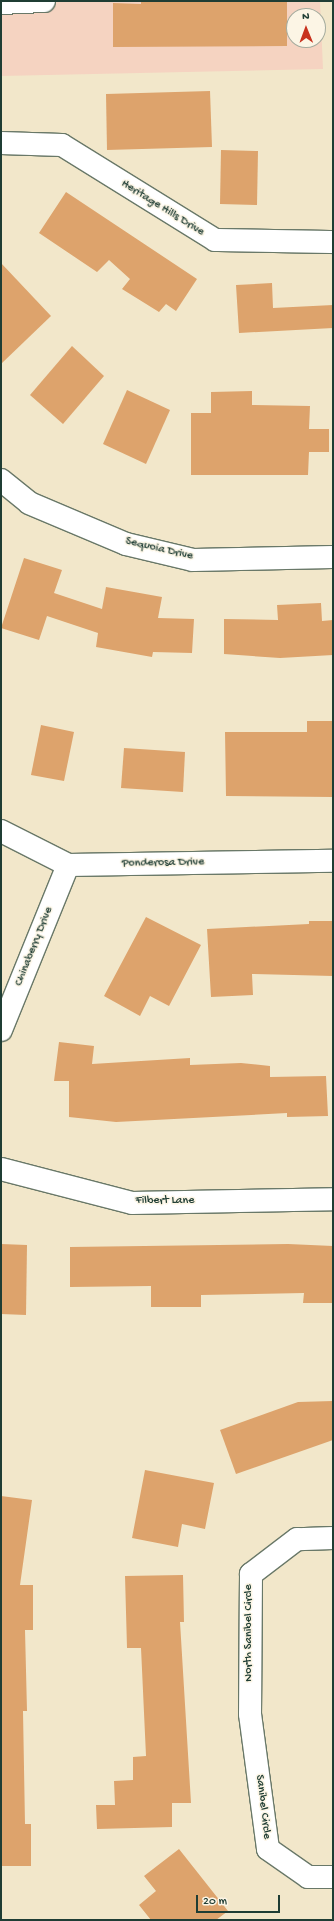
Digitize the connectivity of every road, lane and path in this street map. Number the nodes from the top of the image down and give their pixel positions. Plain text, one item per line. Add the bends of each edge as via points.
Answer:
1 (44, 1) edge
2 (1, 3) edge
3 (1, 143) edge
4 (333, 242) edge
5 (1, 480) edge
6 (333, 557) edge
7 (1, 831) edge
8 (333, 861) edge
9 (68, 865) junction
10 (1, 1030) edge
11 (1, 1169) edge
12 (333, 1199) edge
13 (333, 1538) edge
14 (250, 1714) joint
15 (333, 1877) edge

1 - 2 street
3 - 4 street, Heritage Hills Drive via 62,145 215,240
5 - 6 street, Sequoia Drive via 29,503 126,544 193,560
7 - 9 street, Ponderosa Drive
8 - 9 street, Ponderosa Drive
9 - 10 street, Chinaberry Drive
11 - 12 street, Filbert Lane via 132,1203
13 - 14 street, North Sanibel Circle via 297,1539 251,1574
14 - 15 street, Sanibel Circle via 268,1849 308,1877

